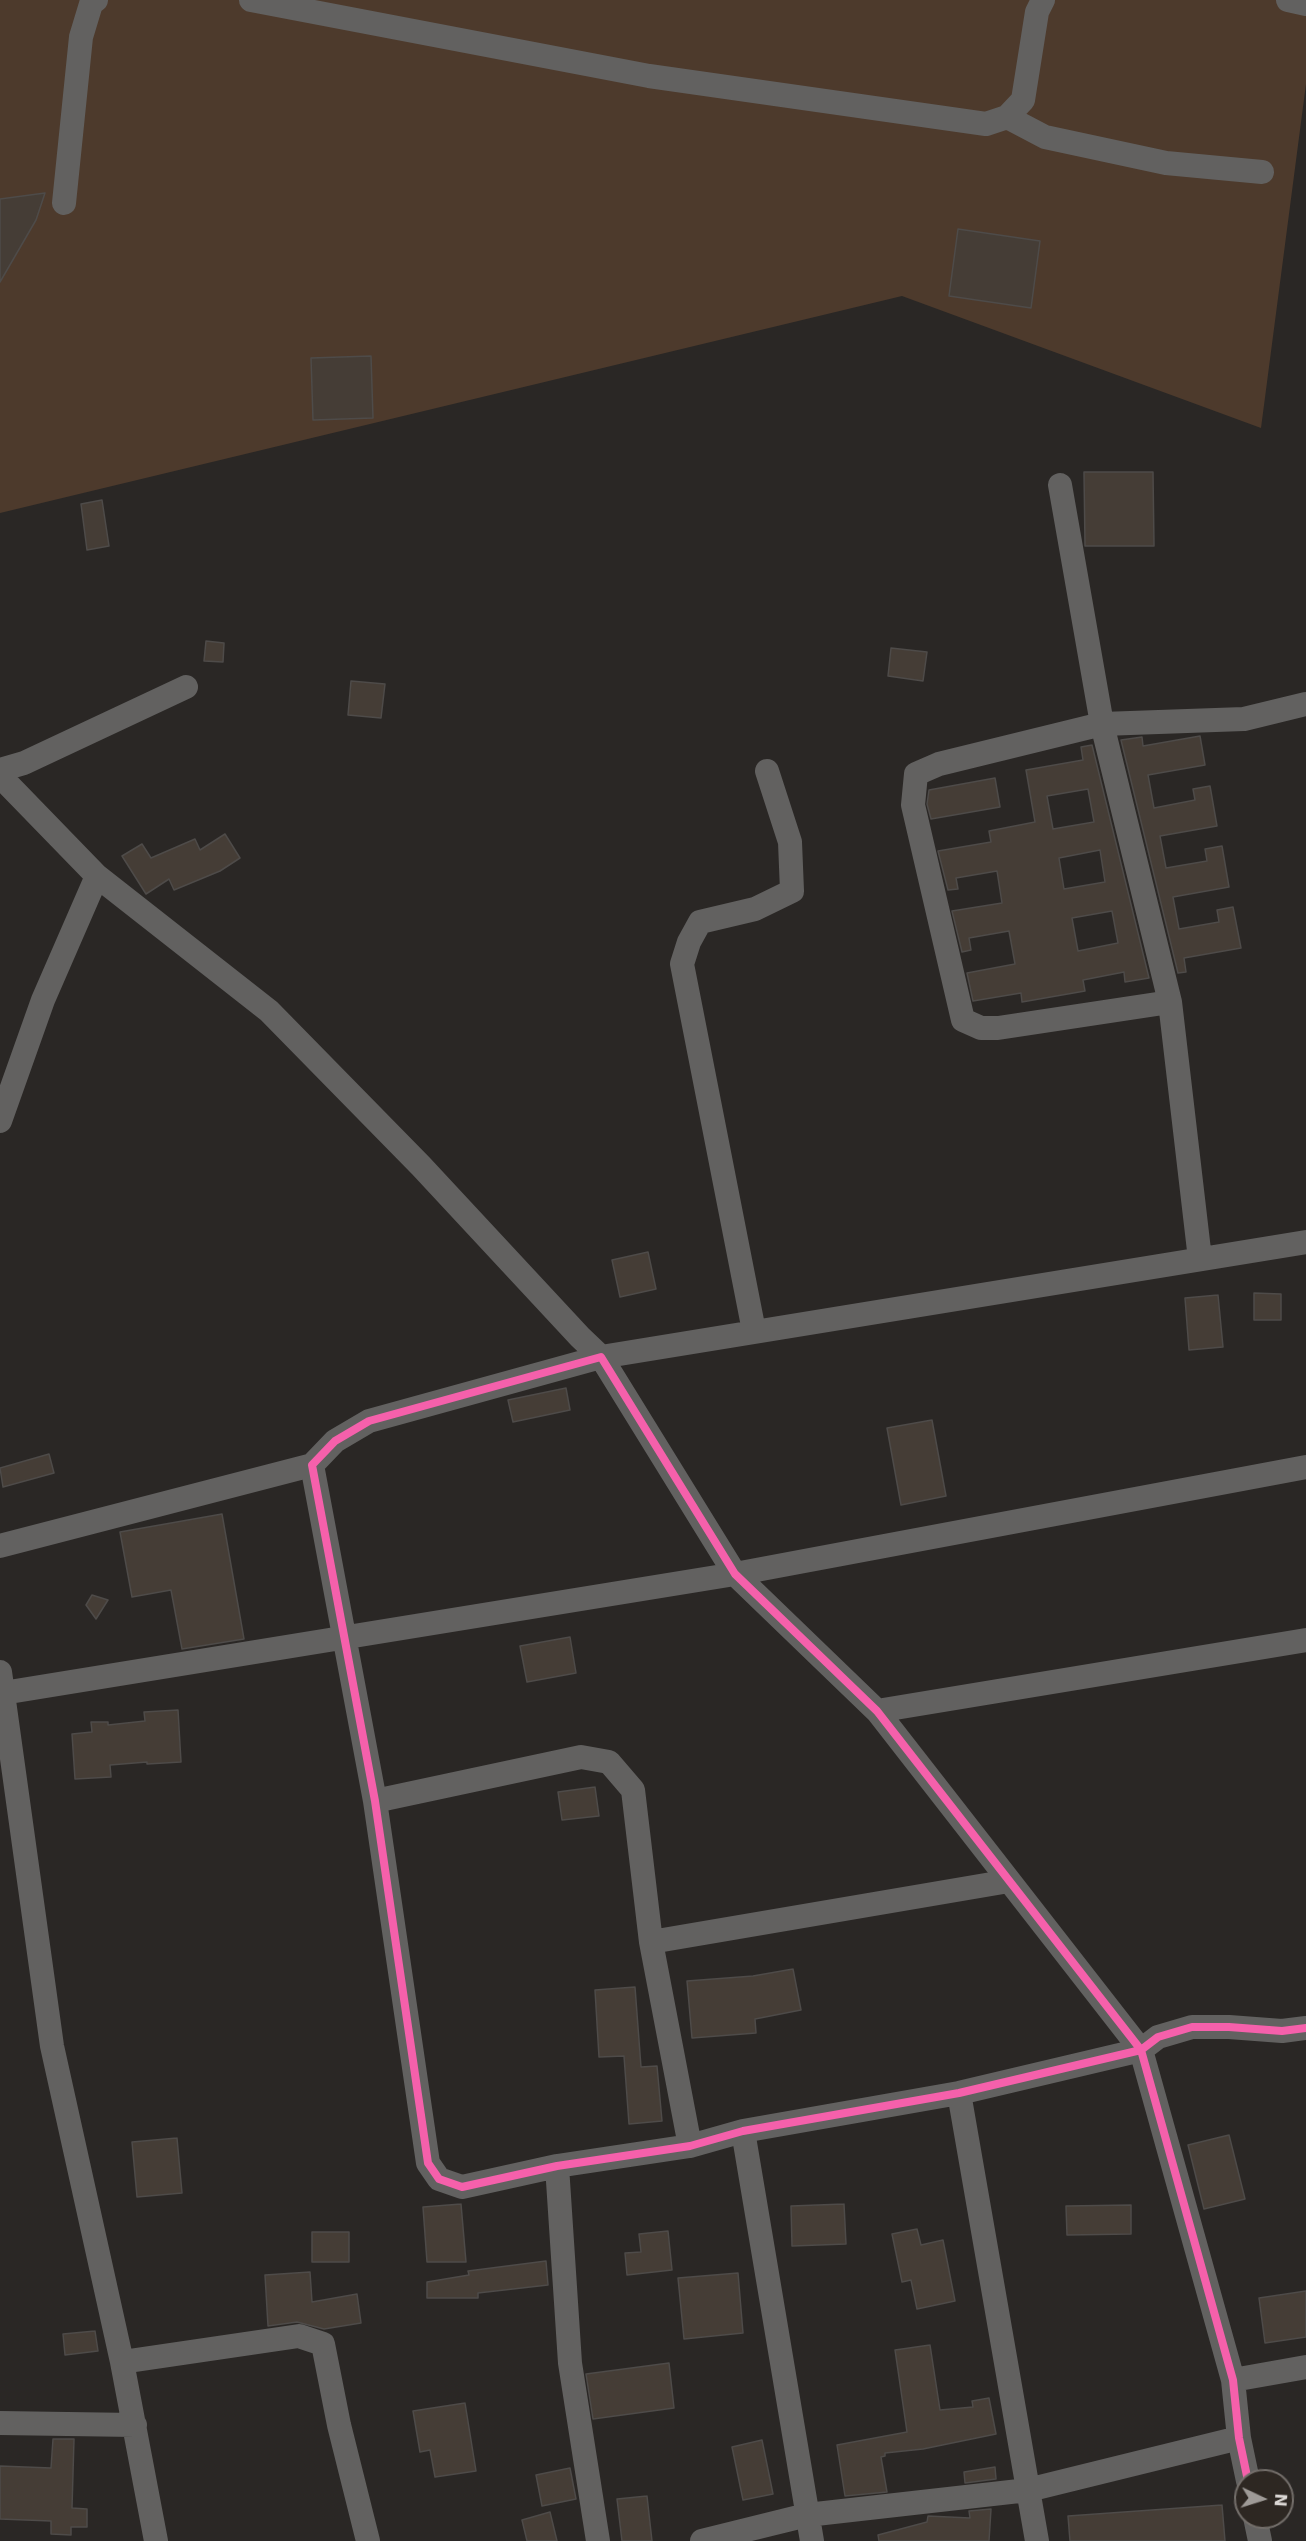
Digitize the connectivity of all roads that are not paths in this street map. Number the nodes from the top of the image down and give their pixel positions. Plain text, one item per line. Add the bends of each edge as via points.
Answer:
1 (96, 0) edge
2 (251, 0) edge
3 (1043, 0) edge
4 (1288, 0) edge
5 (1306, 4) edge
6 (1007, 117) junction
7 (1263, 172) dead end
8 (64, 203) dead end
9 (1060, 485) dead end
10 (186, 687) dead end
11 (1306, 704) edge
12 (1102, 724) junction
13 (0, 770) edge
14 (767, 771) dead end
15 (0, 776) edge
16 (97, 876) junction
17 (1170, 1002) junction
18 (0, 1121) edge
19 (1306, 1242) edge
20 (1200, 1259) junction
21 (754, 1331) junction
22 (601, 1357) junction
23 (312, 1465) junction
24 (1306, 1467) edge
25 (0, 1546) edge
26 (735, 1574) junction
27 (344, 1637) junction
28 (1306, 1640) edge
29 (2, 1683) edge
30 (877, 1711) junction
31 (375, 1801) junction
32 (1009, 1881) junction
33 (651, 1942) junction
34 (1306, 2028) edge
35 (1141, 2050) junction
36 (958, 2092) junction
37 (743, 2132) junction
38 (690, 2146) junction
39 (557, 2166) junction
40 (122, 2362) junction
41 (1306, 2367) edge
42 (1233, 2380) junction
43 (0, 2422) edge
44 (135, 2425) junction
45 (1239, 2438) junction
46 (1245, 2469) edge
47 (1028, 2490) junction
48 (807, 2515) junction
49 (156, 2541) edge
50 (368, 2541) edge
51 (598, 2541) edge
52 (702, 2541) edge
53 (812, 2541) edge
54 (1037, 2541) edge

1 - 8 street via 91,4 81,37
2 - 6 street via 650,76 986,124
3 - 6 street via 1037,12 1023,100
4 - 5 street
6 - 7 street via 1045,137 1166,163
9 - 12 street
10 - 13 street via 24,763
11 - 12 street via 1244,719
12 - 17 street
12 - 17 street via 939,764 915,774 913,805 963,1020 981,1028 998,1028
14 - 21 street via 790,842 792,891 755,909 700,922 682,964
15 - 16 street
16 - 18 street via 43,1000
16 - 22 street via 269,1011
17 - 20 street
19 - 20 street
20 - 21 street
21 - 22 street
22 - 23 street via 369,1421 335,1441
22 - 26 street
23 - 25 street
23 - 27 street
24 - 26 street
26 - 27 street
26 - 30 street
27 - 29 street
27 - 31 street
28 - 30 street
29 - 40 street via 52,2046
30 - 32 street
31 - 33 street via 581,1757 609,1762 633,1790
31 - 39 street via 428,2163 439,2178 462,2187
32 - 33 street
32 - 35 street
33 - 38 street
34 - 35 street via 1282,2031 1192,2027 1158,2037
35 - 36 street
35 - 42 street
36 - 37 street
36 - 47 street
37 - 38 street
37 - 48 street
38 - 39 street
39 - 51 street via 570,2363
40 - 44 street
40 - 50 street via 299,2336 323,2344
41 - 42 street
42 - 45 street
43 - 44 street
44 - 49 street
45 - 46 street
45 - 47 street
47 - 48 street
47 - 54 street
48 - 52 street
48 - 53 street

